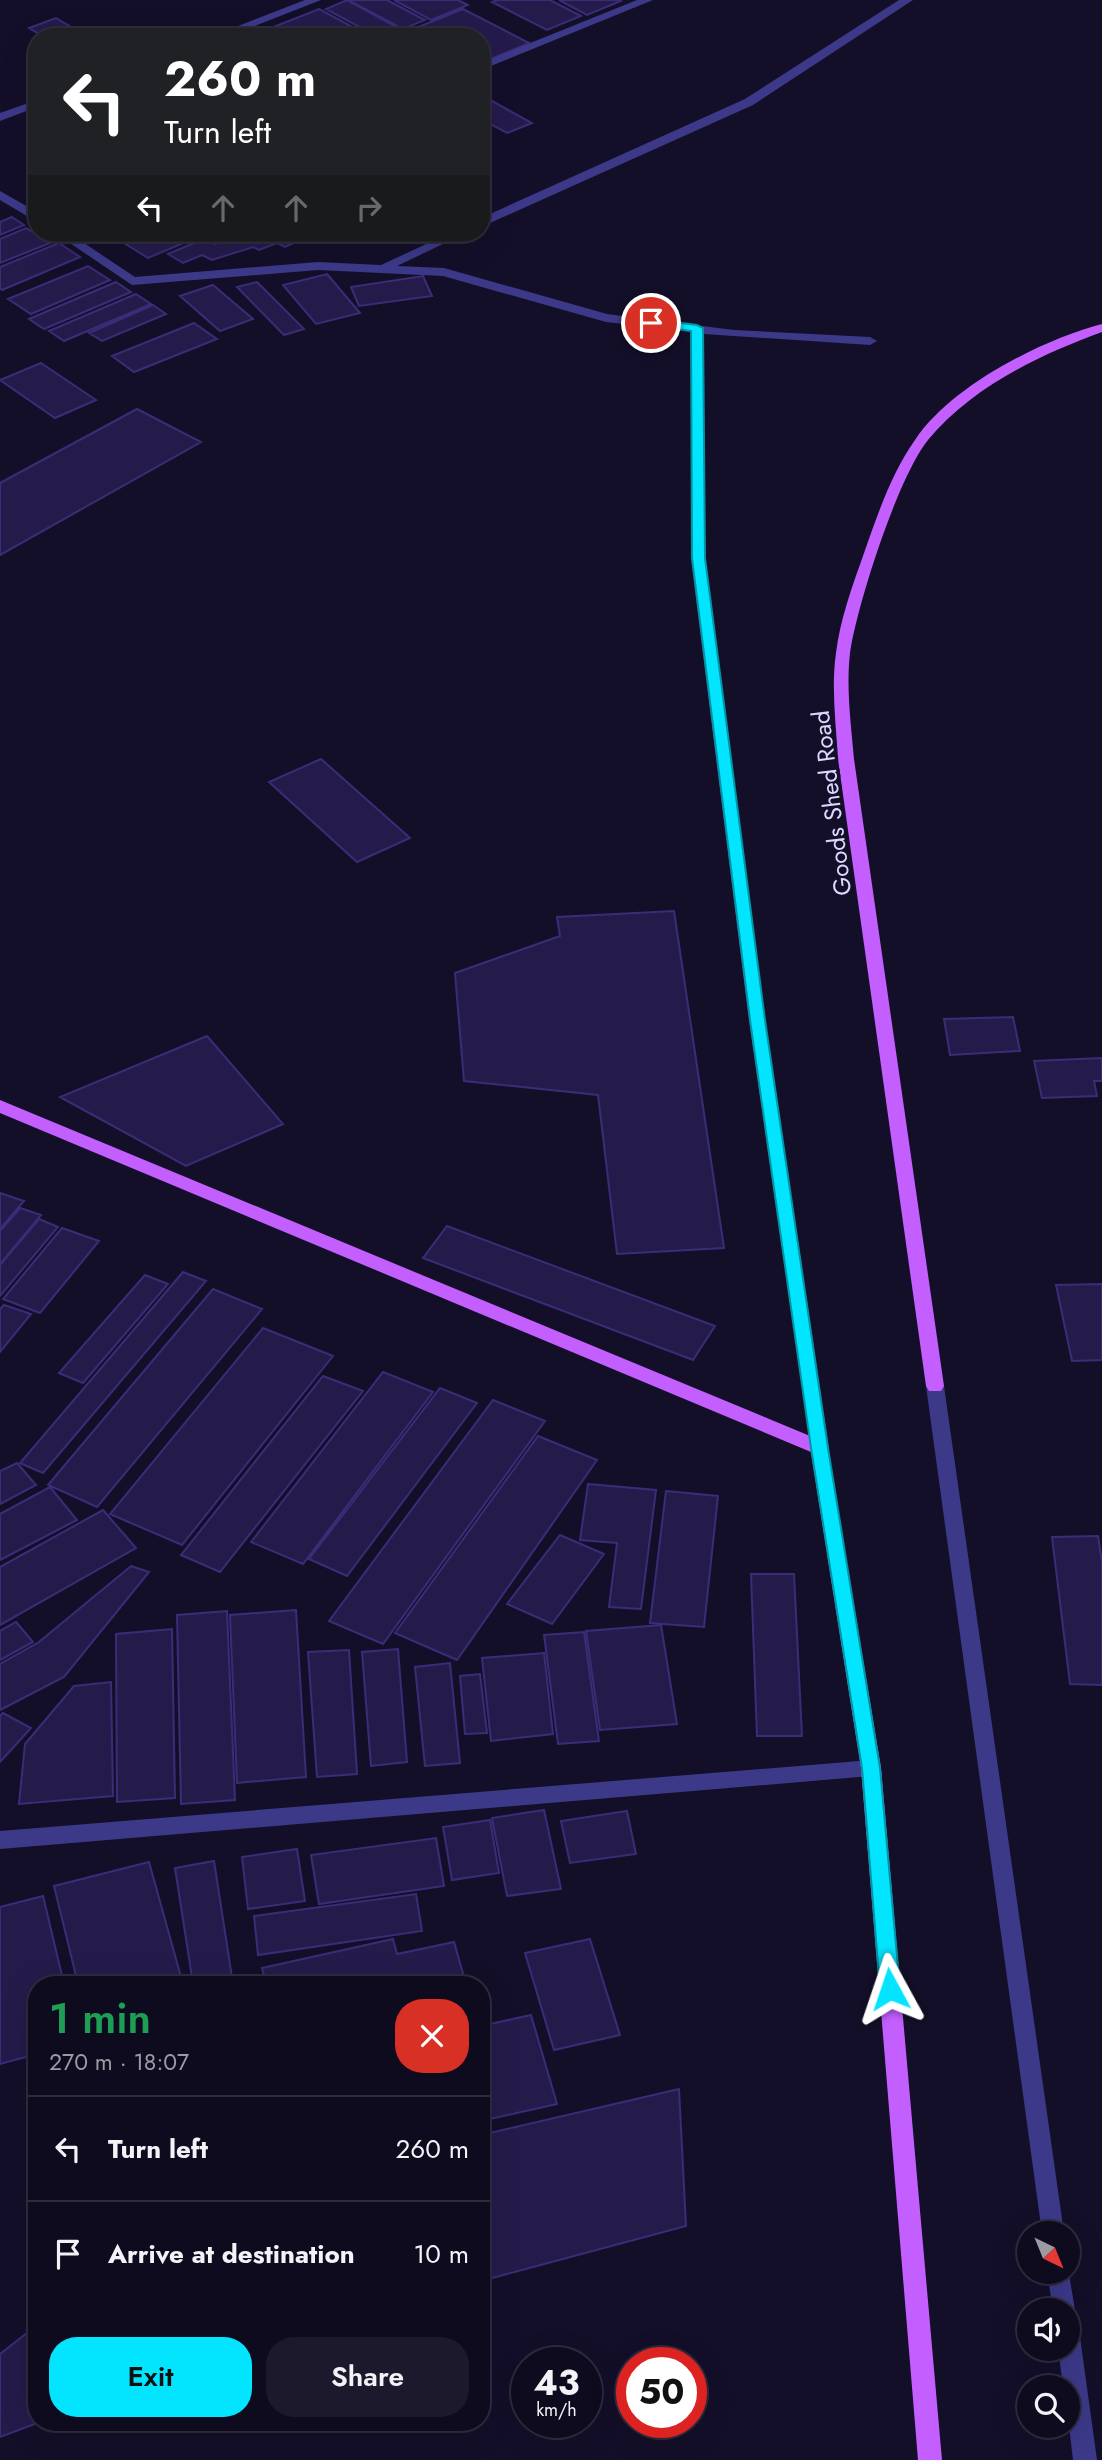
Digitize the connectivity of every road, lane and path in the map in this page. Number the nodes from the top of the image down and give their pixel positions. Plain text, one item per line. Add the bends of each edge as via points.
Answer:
1 (315, 0) edge
2 (647, 0) edge
3 (907, 0) edge
4 (240, 28) edge
5 (490, 63) edge
6 (28, 106) edge
7 (0, 117) edge
8 (0, 195) edge
9 (28, 212) edge
10 (490, 219) edge
11 (77, 242) edge
12 (440, 242) edge
13 (383, 268) junction
14 (697, 328) junction
15 (1102, 328) edge
16 (870, 341) dead end
17 (0, 1107) edge
18 (935, 1385) joint
19 (820, 1448) junction
20 (871, 1768) junction
21 (0, 1840) edge
22 (1051, 2221) edge
23 (1071, 2361) edge
24 (930, 2460) edge
25 (1085, 2460) edge

1 - 4 street
2 - 5 street
3 - 10 street via 749,102
6 - 7 street
8 - 9 street
11 - 13 street via 132,281 304,267
12 - 13 street
13 - 14 street via 444,272 606,318
14 - 16 street
14 - 19 street via 698,558 757,1020
15 - 18 main road, Goods Shed Road via 993,380 920,440 867,568 843,651 846,759
17 - 19 main road
18 - 22 street
19 - 20 main road
20 - 21 street
20 - 24 main road
23 - 25 street

